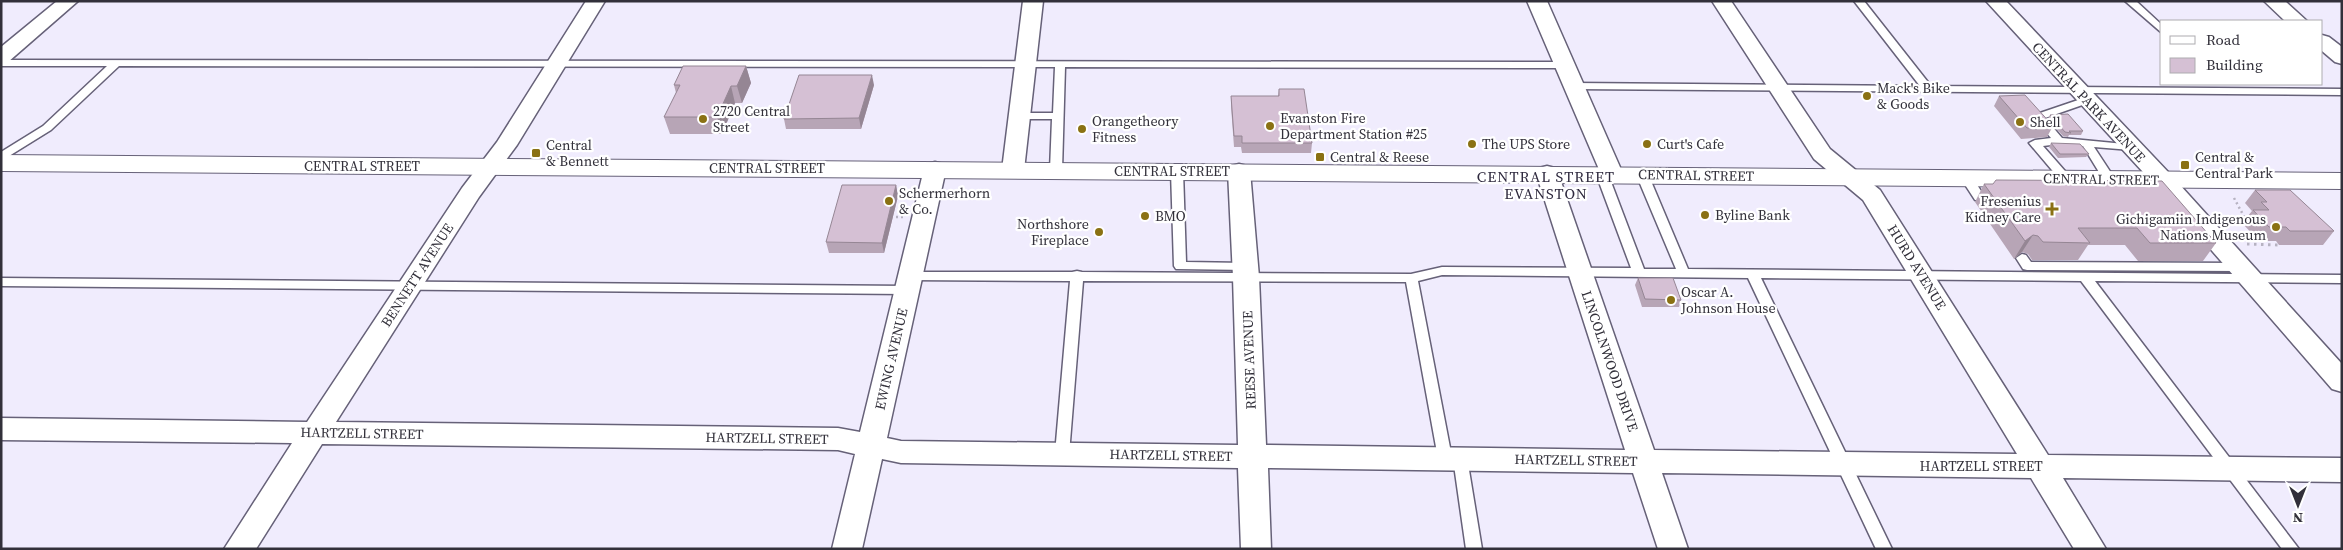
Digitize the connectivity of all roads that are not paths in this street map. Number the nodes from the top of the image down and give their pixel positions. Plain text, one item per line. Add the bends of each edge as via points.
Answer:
1 (69, 1) edge
2 (596, 1) edge
3 (1034, 1) edge
4 (1537, 1) edge
5 (1721, 1) edge
6 (1859, 1) edge
7 (1994, 1) edge
8 (2130, 1) edge
9 (2273, 1) edge
10 (2296, 20) edge
11 (2160, 28) edge
12 (2323, 43) edge
13 (1, 58) edge
14 (2342, 58) edge
15 (1, 63) edge
16 (116, 63) junction
17 (557, 63) junction
18 (1026, 64) junction
19 (1060, 64) junction
20 (1564, 65) junction
21 (1573, 86) junction
22 (1777, 87) junction
23 (2225, 87) edge
24 (1928, 89) junction
25 (2342, 92) edge
26 (2083, 95) junction
27 (1019, 116) junction
28 (1057, 116) junction
29 (2059, 141) junction
30 (2086, 144) junction
31 (2131, 147) junction
32 (1, 158) edge
33 (1, 163) edge
34 (489, 167) junction
35 (934, 169) junction
36 (1012, 170) junction
37 (1056, 170) junction
38 (1177, 171) junction
39 (1239, 171) junction
40 (1547, 173) junction
41 (1607, 174) junction
42 (1642, 174) junction
43 (1850, 176) junction
44 (2066, 179) junction
45 (2109, 179) junction
46 (2162, 180) junction
47 (2342, 181) edge
48 (2022, 258) edge
49 (2245, 263) junction
50 (1245, 272) junction
51 (1580, 272) junction
52 (1639, 272) junction
53 (1684, 273) junction
54 (1752, 273) junction
55 (1077, 275) junction
56 (1922, 276) junction
57 (2085, 277) junction
58 (1411, 278) junction
59 (2342, 279) edge
60 (1, 282) edge
61 (908, 283) junction
62 (410, 285) junction
63 (2342, 382) edge
64 (1, 429) edge
65 (314, 433) junction
66 (871, 446) junction
67 (1062, 454) junction
68 (1253, 456) junction
69 (1453, 458) junction
70 (1644, 461) junction
71 (1843, 465) junction
72 (2041, 466) junction
73 (2230, 469) junction
74 (2342, 470) edge
75 (239, 549) edge
76 (847, 549) edge
77 (1256, 549) edge
78 (1474, 549) edge
79 (1673, 549) edge
80 (1884, 549) edge
81 (2092, 549) edge
82 (2291, 549) edge

1 - 13 street
2 - 17 street, BENNETT AVENUE
3 - 18 street
4 - 20 street
5 - 22 street, HURD AVENUE
6 - 24 lane
7 - 26 street, CENTRAL PARK AVENUE
8 - 11 lane
9 - 10 street
12 - 14 street
15 - 16 lane
16 - 17 lane
16 - 32 lane via 47,128
17 - 18 lane
17 - 34 street, BENNETT AVENUE
18 - 19 lane
18 - 27 street
19 - 20 lane
19 - 28 lane
20 - 21 street
21 - 22 lane
21 - 41 street
22 - 24 lane
22 - 43 street, HURD AVENUE via 1822,154
23 - 25 lane
23 - 26 lane
24 - 26 lane
26 - 29 lane via 2038,117
26 - 31 street, CENTRAL PARK AVENUE
27 - 28 lane
27 - 36 street
28 - 37 lane
29 - 30 lane
29 - 44 lane via 2035,143
30 - 31 lane
30 - 45 lane
31 - 46 street, CENTRAL PARK AVENUE
33 - 34 main road, CENTRAL STREET
34 - 35 main road, CENTRAL STREET
34 - 62 street, BENNETT AVENUE
35 - 36 main road, CENTRAL STREET
35 - 61 street, EWING AVENUE
36 - 37 main road, CENTRAL STREET
37 - 38 main road, CENTRAL STREET
38 - 39 main road, CENTRAL STREET
38 - 50 lane via 1180,266
39 - 40 main road, CENTRAL STREET
39 - 50 street, REESE AVENUE
40 - 41 main road, CENTRAL STREET
40 - 51 street, LINCOLNWOOD DRIVE
41 - 42 main road, CENTRAL STREET
41 - 52 lane
42 - 43 main road, CENTRAL STREET
42 - 53 lane
43 - 44 main road, CENTRAL STREET via 1972,187
43 - 56 street, HURD AVENUE via 1872,195
44 - 45 main road, CENTRAL STREET
45 - 46 main road, CENTRAL STREET
46 - 47 main road, CENTRAL STREET
46 - 49 street, CENTRAL PARK AVENUE
48 - 49 lane via 2027,266
49 - 57 lane
49 - 59 lane
49 - 63 street, CENTRAL PARK AVENUE
50 - 55 lane
50 - 58 lane
50 - 68 street, REESE AVENUE
51 - 52 lane
51 - 58 lane via 1442,270
51 - 70 street, LINCOLNWOOD DRIVE
52 - 53 lane
53 - 54 lane
54 - 56 lane
54 - 71 lane
55 - 61 lane
55 - 67 lane
56 - 57 lane
56 - 72 street, HURD AVENUE
57 - 73 lane
58 - 69 lane
60 - 62 lane
61 - 62 lane
61 - 66 street, EWING AVENUE
62 - 65 street, BENNETT AVENUE
64 - 65 street, HARTZELL STREET
65 - 66 street, HARTZELL STREET via 838,439
65 - 75 street, BENNETT AVENUE
66 - 67 street, HARTZELL STREET via 901,452
66 - 76 street, EWING AVENUE
67 - 68 street, HARTZELL STREET
68 - 69 street, HARTZELL STREET
68 - 77 street, REESE AVENUE
69 - 70 street, HARTZELL STREET
69 - 78 lane
70 - 71 street, HARTZELL STREET
70 - 79 street, LINCOLNWOOD DRIVE
71 - 72 street, HARTZELL STREET
71 - 80 lane
72 - 73 street, HARTZELL STREET
72 - 81 street, HURD AVENUE
73 - 74 street, HARTZELL STREET
73 - 82 lane

